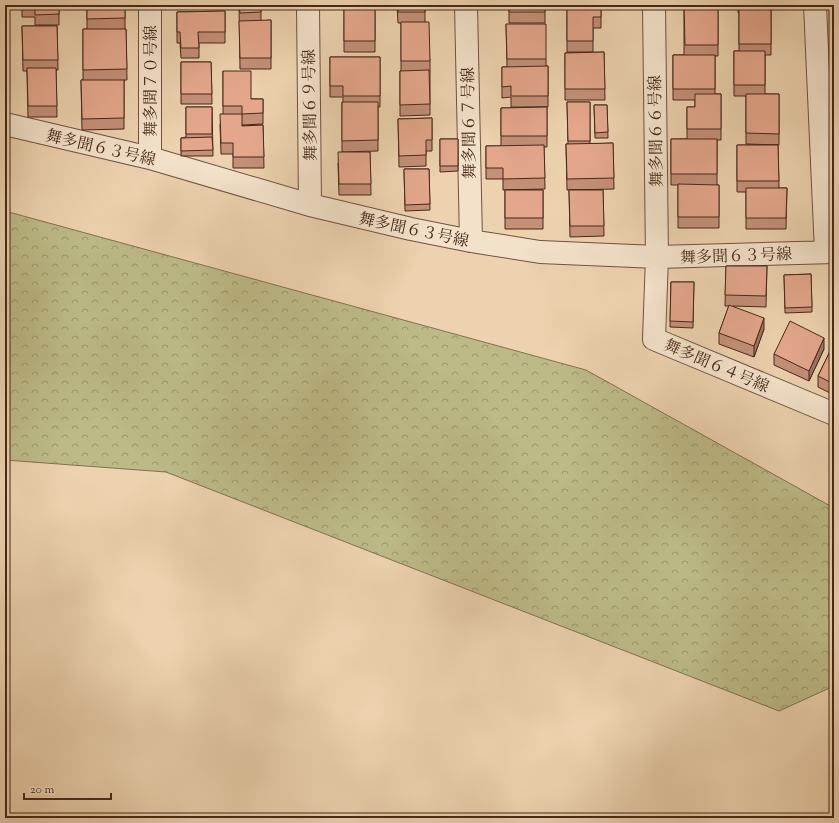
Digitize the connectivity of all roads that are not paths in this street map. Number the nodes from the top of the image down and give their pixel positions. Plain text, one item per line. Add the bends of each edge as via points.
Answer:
1 (150, 5) edge
2 (308, 5) edge
3 (466, 5) edge
4 (654, 5) edge
5 (815, 5) edge
6 (5, 124) edge
7 (150, 158) junction
8 (310, 205) junction
9 (471, 242) junction
10 (830, 252) edge
11 (657, 257) junction
12 (834, 414) edge

1 - 7 street, 舞多聞７０号線
2 - 8 street, 舞多聞６９号線
3 - 9 street, 舞多聞６７号線
4 - 11 street, 舞多聞６６号線
5 - 10 street
6 - 7 street, 舞多聞６３号線
7 - 8 street, 舞多聞６３号線
8 - 9 street, 舞多聞６３号線
9 - 11 street, 舞多聞６３号線 via 540,252
10 - 11 street, 舞多聞６３号線
11 - 12 street, 舞多聞６４号線 via 654,339

